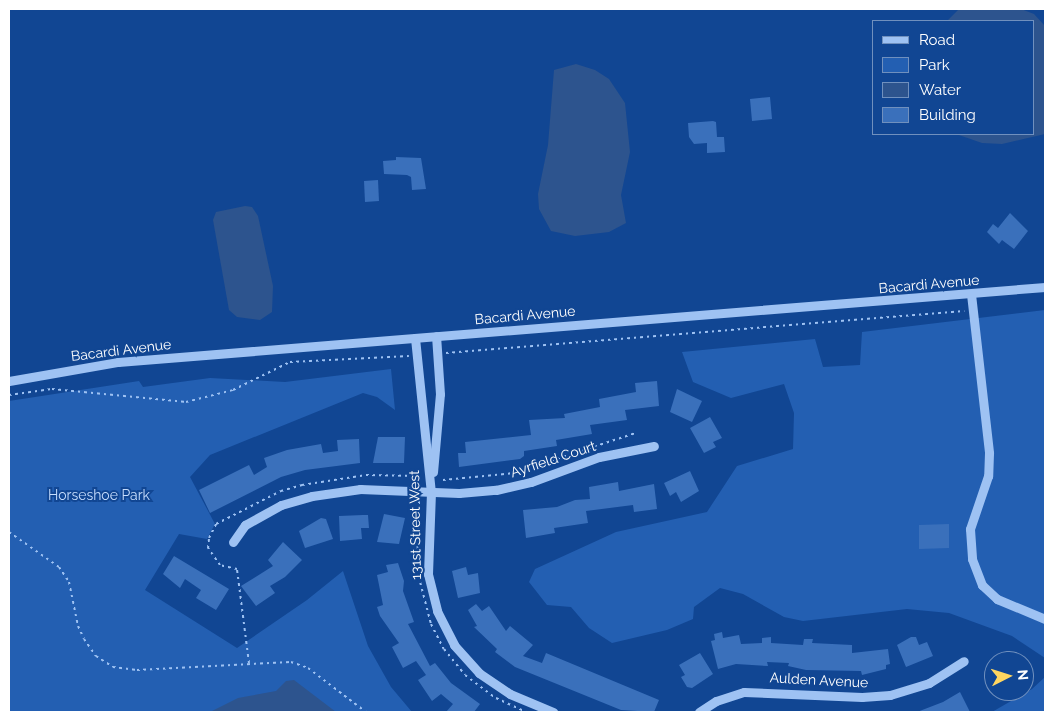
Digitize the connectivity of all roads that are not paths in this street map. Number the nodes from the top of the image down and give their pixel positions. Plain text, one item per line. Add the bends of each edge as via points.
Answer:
1 (1045, 287) edge
2 (971, 294) junction
3 (436, 336) junction
4 (415, 338) junction
5 (9, 381) edge
6 (654, 446) dead end
7 (430, 492) junction
8 (233, 542) dead end
9 (1045, 619) edge
10 (964, 662) dead end
11 (554, 712) edge
12 (699, 712) edge

1 - 2 street, Bacardi Avenue
2 - 3 street, Bacardi Avenue
2 - 9 street via 989,453 988,476 970,529 972,559 982,585 997,599
3 - 4 street, Bacardi Avenue
3 - 7 street via 439,423
4 - 5 street, Bacardi Avenue via 118,362
4 - 7 street, 131st Street West
6 - 7 street, Ayrfield Court via 600,457 513,487 478,492
7 - 8 street, Ayrfield Court via 360,489 312,496 281,505 246,525
7 - 11 street, 131st Street West via 428,574 435,605 447,634 470,664 489,681 510,694
10 - 12 street, Aulden Avenue via 929,683 890,695 862,698 744,692 716,701

